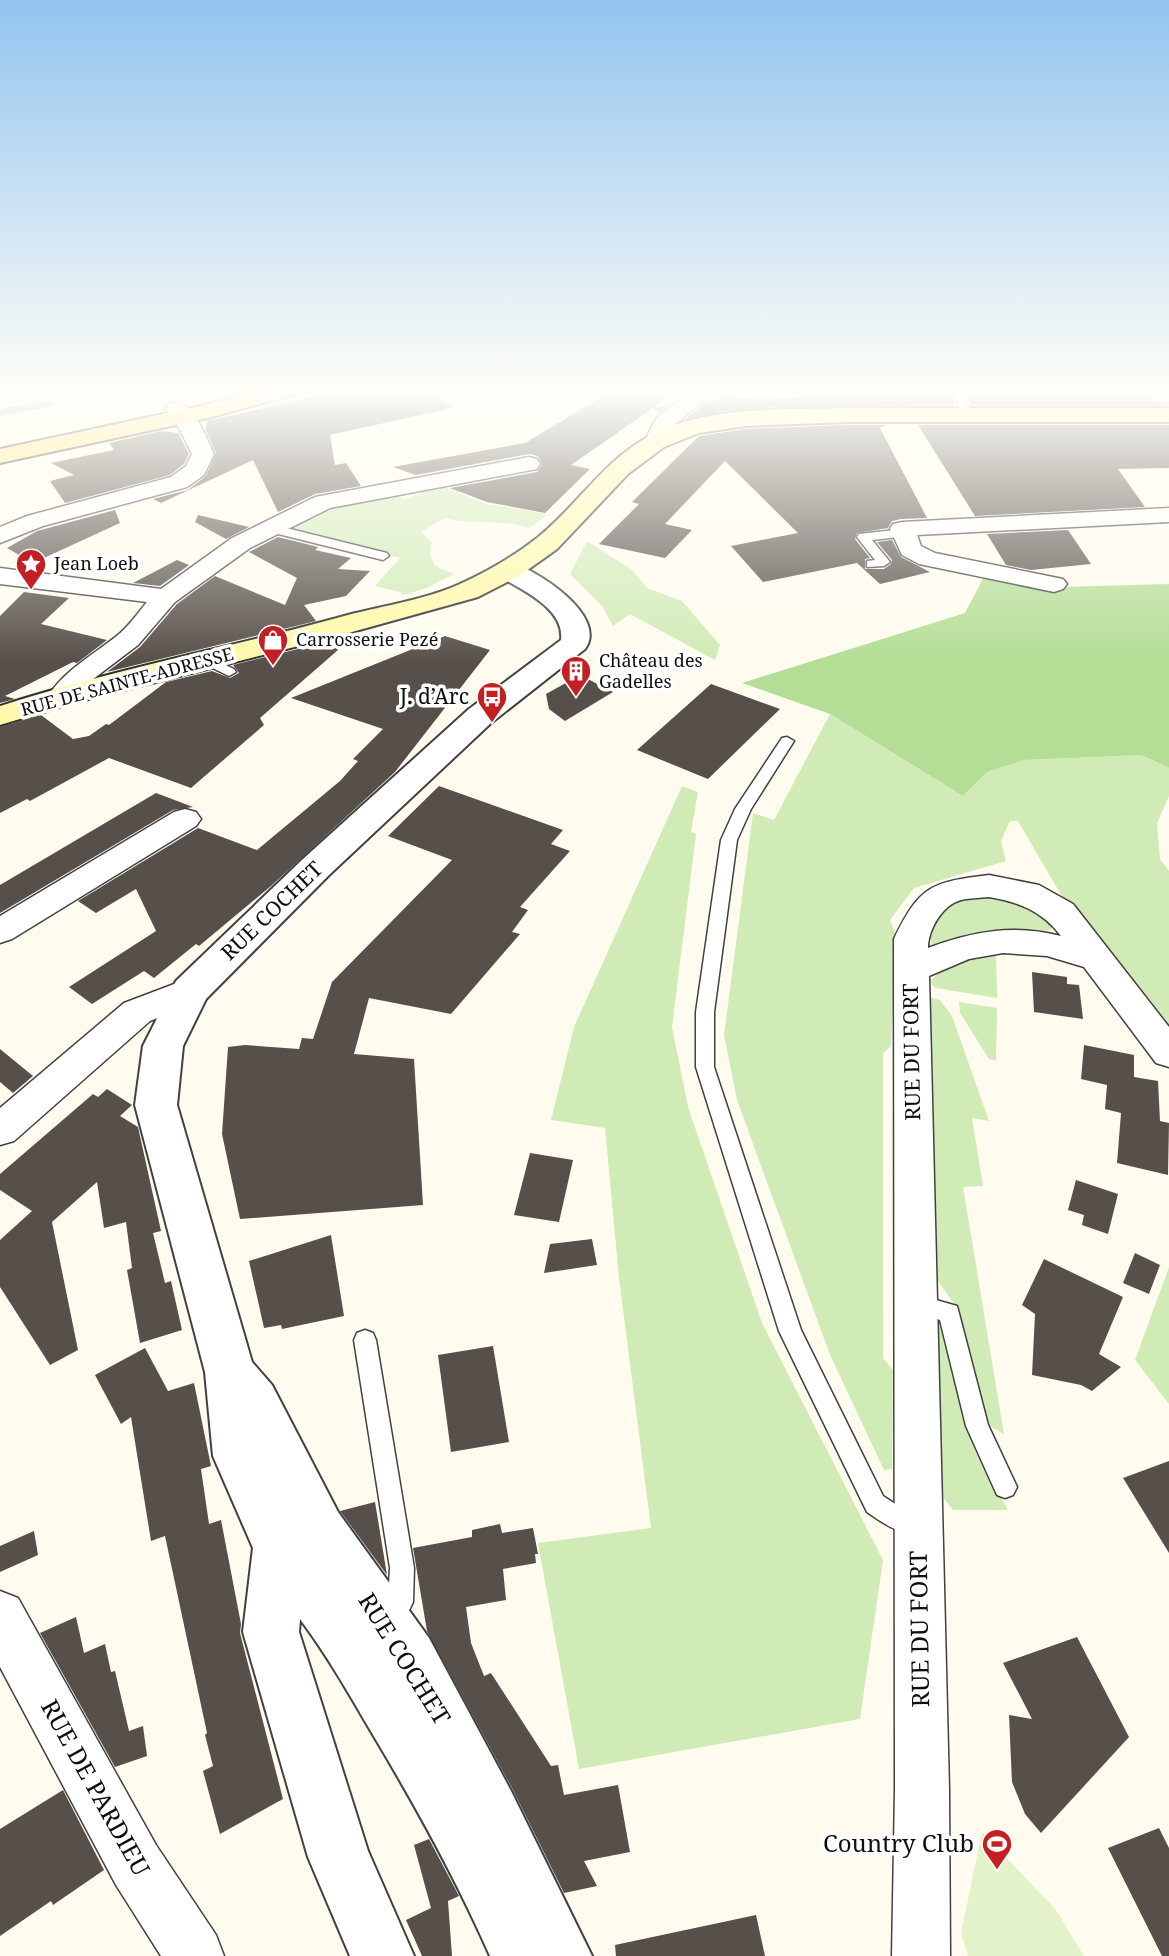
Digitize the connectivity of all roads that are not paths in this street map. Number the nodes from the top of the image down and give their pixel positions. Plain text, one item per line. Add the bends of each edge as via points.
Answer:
1 (181, 480) edge
2 (441, 480) edge
3 (608, 480) edge
4 (1169, 515) edge
5 (270, 528) junction
6 (904, 533) junction
7 (0, 536) edge
8 (383, 556) dead end
9 (871, 564) dead end
10 (509, 570) junction
11 (0, 576) edge
12 (1054, 584) dead end
13 (166, 597) junction
14 (62, 696) junction
15 (0, 716) edge
16 (787, 741) dead end
17 (185, 819) dead end
18 (0, 931) edge
19 (1098, 958) junction
20 (911, 970) junction
21 (190, 991) junction
22 (1169, 1054) edge
23 (0, 1130) edge
24 (915, 1303) junction
25 (365, 1340) dead end
26 (1005, 1487) dead end
27 (918, 1522) junction
28 (300, 1539) junction
29 (0, 1616) edge
30 (372, 1640) junction
31 (195, 1956) edge
32 (382, 1956) edge
33 (523, 1956) edge
34 (560, 1956) edge
35 (921, 1956) edge

1 - 7 street via 35,521
2 - 5 street via 323,502
3 - 10 main road, RUE DE SAINTE-ADRESSE via 548,543
4 - 6 street via 902,529
5 - 8 lane
5 - 13 street
6 - 9 lane via 861,535 884,562
6 - 12 street via 911,550 928,559
10 - 14 main road, RUE DE SAINTE-ADRESSE via 459,595 218,666
10 - 21 street, RUE COCHET via 564,607 577,626 575,643 480,716
11 - 13 street
13 - 14 street via 129,639 78,677
14 - 15 main road, RUE DE SAINTE-ADRESSE
16 - 27 lane via 743,809 729,840 705,1012 705,1067 790,1331 875,1504 899,1520
17 - 18 street
19 - 20 street, RUE DU FORT via 1024,940 987,942 949,951
19 - 20 street, RUE DU FORT via 1060,912 1027,893 989,886 949,891 923,911 911,939
19 - 22 street, RUE DU FORT
20 - 24 street, RUE DU FORT
21 - 23 street via 137,1013
21 - 28 street, RUE COCHET via 163,1046 156,1105 230,1372 239,1456
24 - 26 lane via 949,1313 977,1426
24 - 27 street, RUE DU FORT
25 - 30 lane via 402,1568 400,1602
27 - 35 street, RUE DU FORT
28 - 30 street, RUE COCHET
28 - 32 street via 271,1632 340,1857
29 - 31 street, RUE DE PARDIEU via 136,1866
30 - 33 street, RUE COCHET via 418,1753 495,1894
30 - 34 street, RUE COCHET via 409,1658

